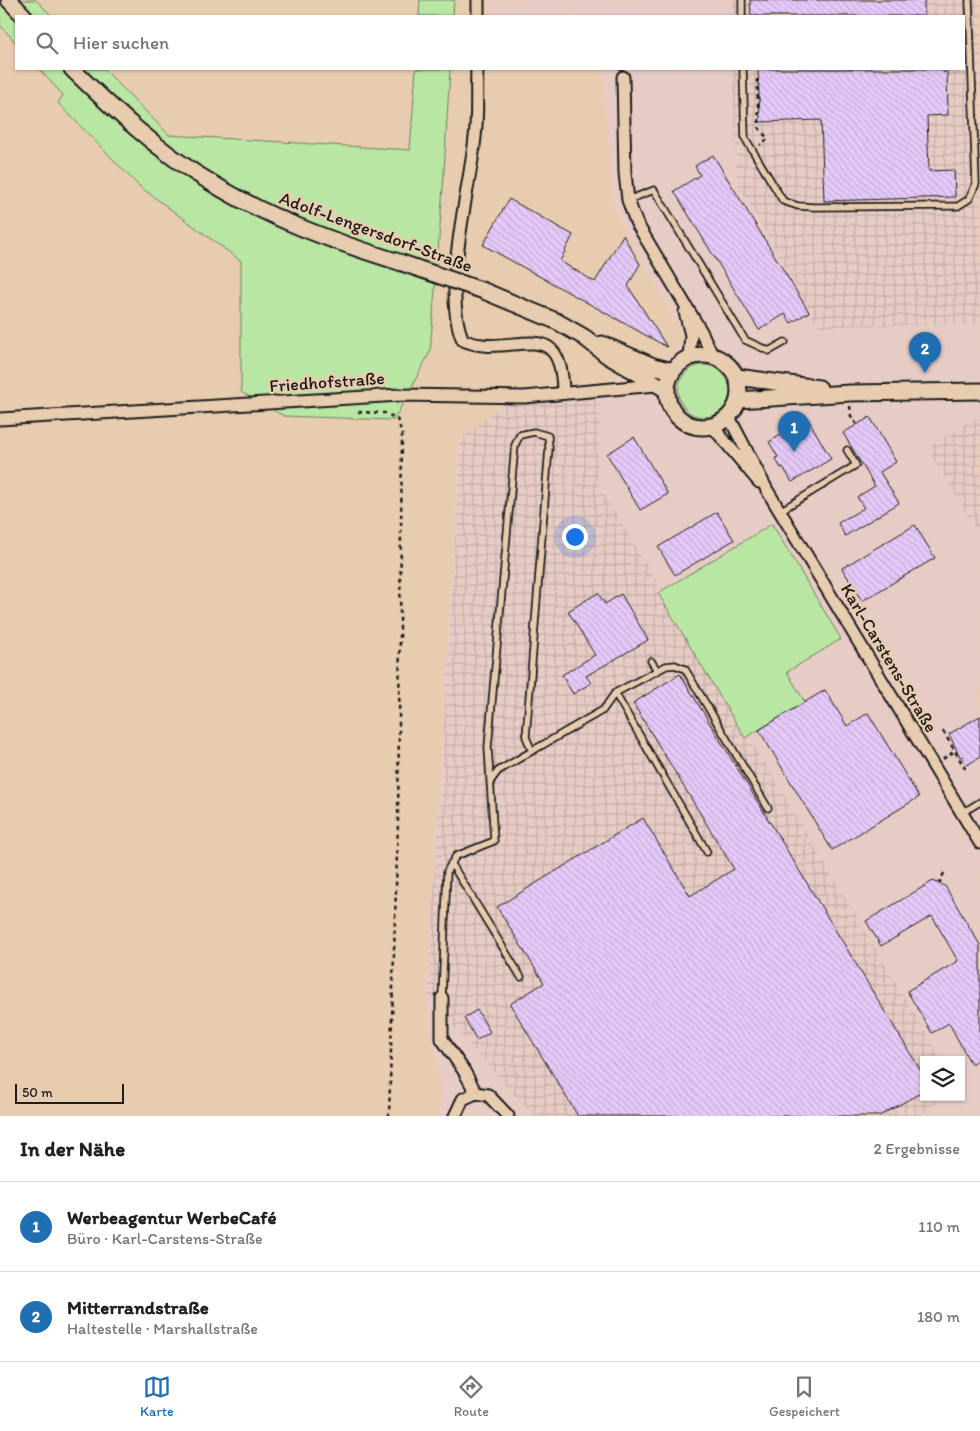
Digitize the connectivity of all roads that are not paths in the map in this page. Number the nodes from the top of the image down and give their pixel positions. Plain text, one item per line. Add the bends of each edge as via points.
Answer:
1 (9, 0) edge
2 (478, 0) edge
3 (742, 0) edge
4 (969, 0) edge
5 (23, 15) edge
6 (478, 15) edge
7 (742, 15) edge
8 (73, 70) edge
9 (477, 70) edge
10 (743, 70) edge
11 (623, 77) dead end
12 (980, 127) edge
13 (973, 128) junction
14 (628, 200) junction
15 (683, 301) junction
16 (584, 337) junction
17 (785, 342) dead end
18 (712, 355) junction
19 (689, 357) junction
20 (673, 371) junction
21 (737, 377) junction
22 (662, 388) junction
23 (980, 391) edge
24 (850, 392) junction
25 (563, 393) junction
26 (738, 400) junction
27 (729, 416) junction
28 (0, 420) edge
29 (712, 426) junction
30 (847, 450) dead end
31 (767, 490) junction
32 (780, 511) junction
33 (651, 661) dead end
34 (657, 670) junction
35 (615, 692) junction
36 (532, 751) junction
37 (490, 782) junction
38 (980, 802) edge
39 (768, 808) dead end
40 (962, 813) junction
41 (980, 844) edge
42 (708, 852) dead end
43 (451, 863) junction
44 (521, 977) dead end
45 (442, 998) joint
46 (476, 1093) junction
47 (455, 1116) edge
48 (508, 1116) edge

1 - 5 street
2 - 6 street
3 - 7 lane
4 - 13 lane
8 - 16 street, Adolf-Lengersdorf-Straße, bridge via 122,116 208,182 286,222 484,291 556,321
9 - 25 street via 475,137 463,202 457,278 457,326 463,340 476,346 540,344 552,349 562,368
10 - 13 lane via 745,138 783,201 798,206 958,206 970,200 976,184
11 - 14 street
12 - 13 lane
14 - 15 street via 636,222
14 - 17 lane via 654,190 746,340 769,351
15 - 18 street
15 - 19 street via 691,335
16 - 20 street, Adolf-Lengersdorf-Straße
16 - 22 street, Adolf-Lengersdorf-Straße via 608,356
18 - 19 street
18 - 21 street via 727,363
19 - 20 street
20 - 22 street
21 - 24 street
21 - 26 street
22 - 25 street, Friedhofstraße
22 - 29 street via 673,411 681,419 696,426
23 - 24 street
24 - 26 street
25 - 28 street, Friedhofstraße via 524,397 400,394
26 - 27 street
27 - 29 street
27 - 31 street, Karl-Carstens-Straße
29 - 31 street, Karl-Carstens-Straße
30 - 32 lane via 856,465
31 - 32 street, Karl-Carstens-Straße
32 - 40 street, Karl-Carstens-Straße
33 - 34 lane
34 - 35 lane
34 - 39 lane via 675,665 685,669
35 - 36 lane via 603,710
35 - 42 lane
36 - 37 lane via 498,771
36 - 37 lane via 526,737 549,448 548,436 534,432 520,435 515,445 488,747
37 - 43 lane via 494,841 461,853
38 - 40 lane
40 - 41 street, Karl-Carstens-Straße
43 - 44 lane
43 - 45 lane via 447,871
45 - 46 street via 442,1039
46 - 47 street via 462,1099
46 - 48 street via 488,1095

